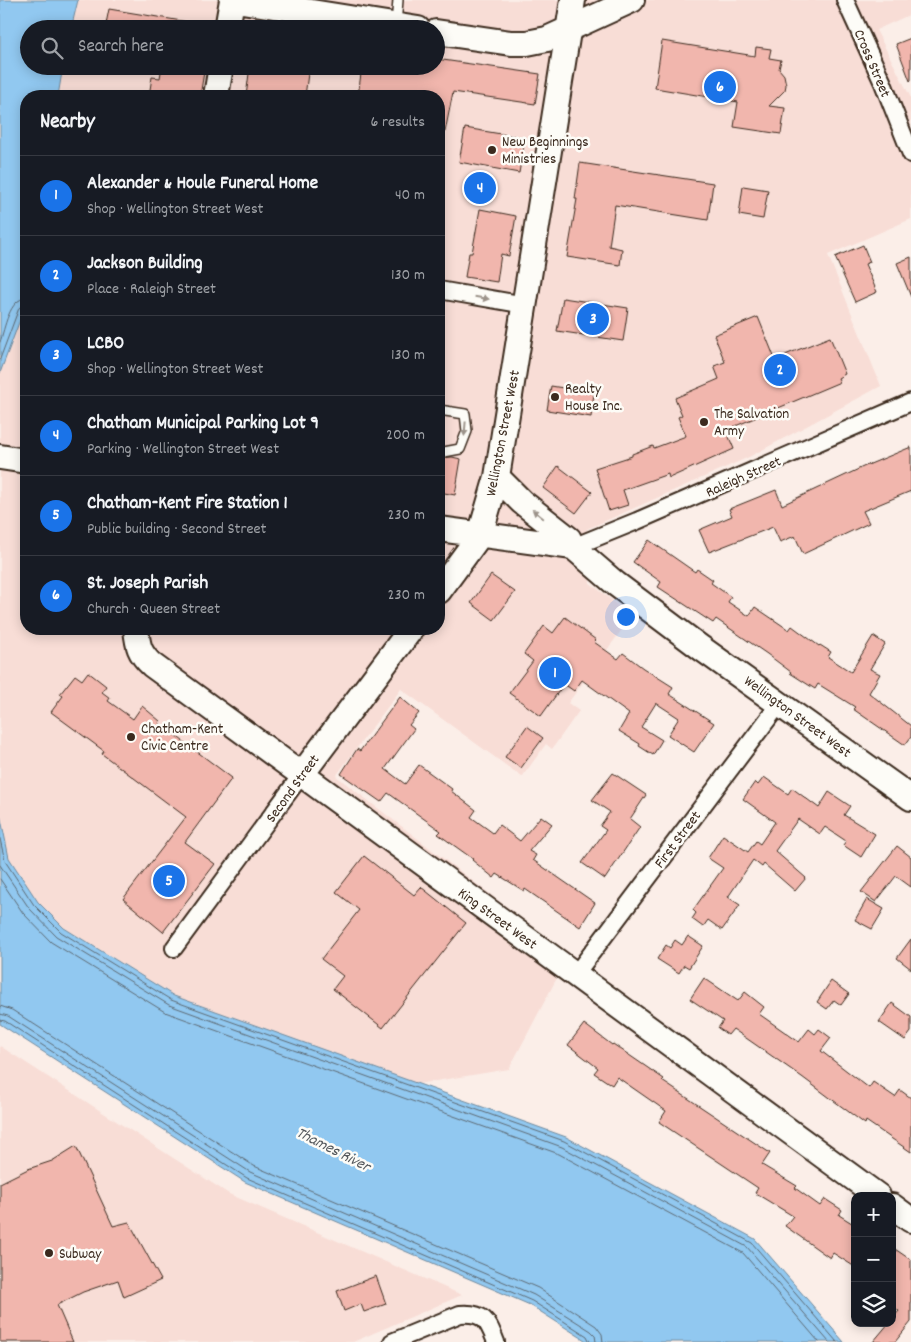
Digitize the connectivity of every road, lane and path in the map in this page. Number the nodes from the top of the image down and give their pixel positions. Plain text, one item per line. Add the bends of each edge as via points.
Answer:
1 (232, 0) edge
2 (236, 0) edge
3 (398, 0) edge
4 (573, 0) edge
5 (632, 0) edge
6 (845, 0) edge
7 (229, 20) edge
8 (363, 20) edge
9 (405, 20) edge
10 (568, 28) junction
11 (445, 33) edge
12 (220, 75) edge
13 (217, 90) edge
14 (904, 120) edge
15 (911, 154) edge
16 (445, 291) edge
17 (525, 305) junction
18 (911, 402) edge
19 (445, 411) edge
20 (445, 452) edge
21 (0, 457) edge
22 (20, 460) edge
23 (497, 477) junction
24 (445, 529) edge
25 (480, 535) junction
26 (573, 547) junction
27 (445, 583) edge
28 (136, 635) edge
29 (406, 635) edge
30 (780, 703) junction
31 (302, 774) junction
32 (911, 798) edge
33 (174, 948) dead end
34 (575, 975) junction
35 (873, 1192) edge
36 (896, 1209) edge
37 (911, 1220) edge
38 (392, 1342) edge
39 (496, 1342) edge

1 - 7 street
2 - 8 street
3 - 9 lane
4 - 10 street, Wellington Street West
5 - 10 street
6 - 14 street, Cross Street via 883,84
10 - 11 street via 547,39 527,43
10 - 17 street, Wellington Street West
12 - 13 street
14 - 15 street, Cross Street
16 -> 17 street
17 - 23 street, Wellington Street West
18 - 26 street, Raleigh Street
19 -> 20 lane via 465,414 467,431 460,449
21 - 22 street
23 - 25 street, Wellington Street West
26 -> 23 street, Wellington Street West via 569,539 522,502
24 - 25 street
25 - 26 street
25 - 27 street
26 - 30 street, Wellington Street West via 616,584
28 - 31 street, King Street West via 143,657 152,665
29 - 31 street, Second Street
30 - 32 street, Wellington Street West
30 - 34 street, First Street
31 - 33 street, Second Street
31 - 34 street, King Street West
34 - 35 street, King Street West
36 - 37 street
38 - 39 street via 460,1314 484,1318

